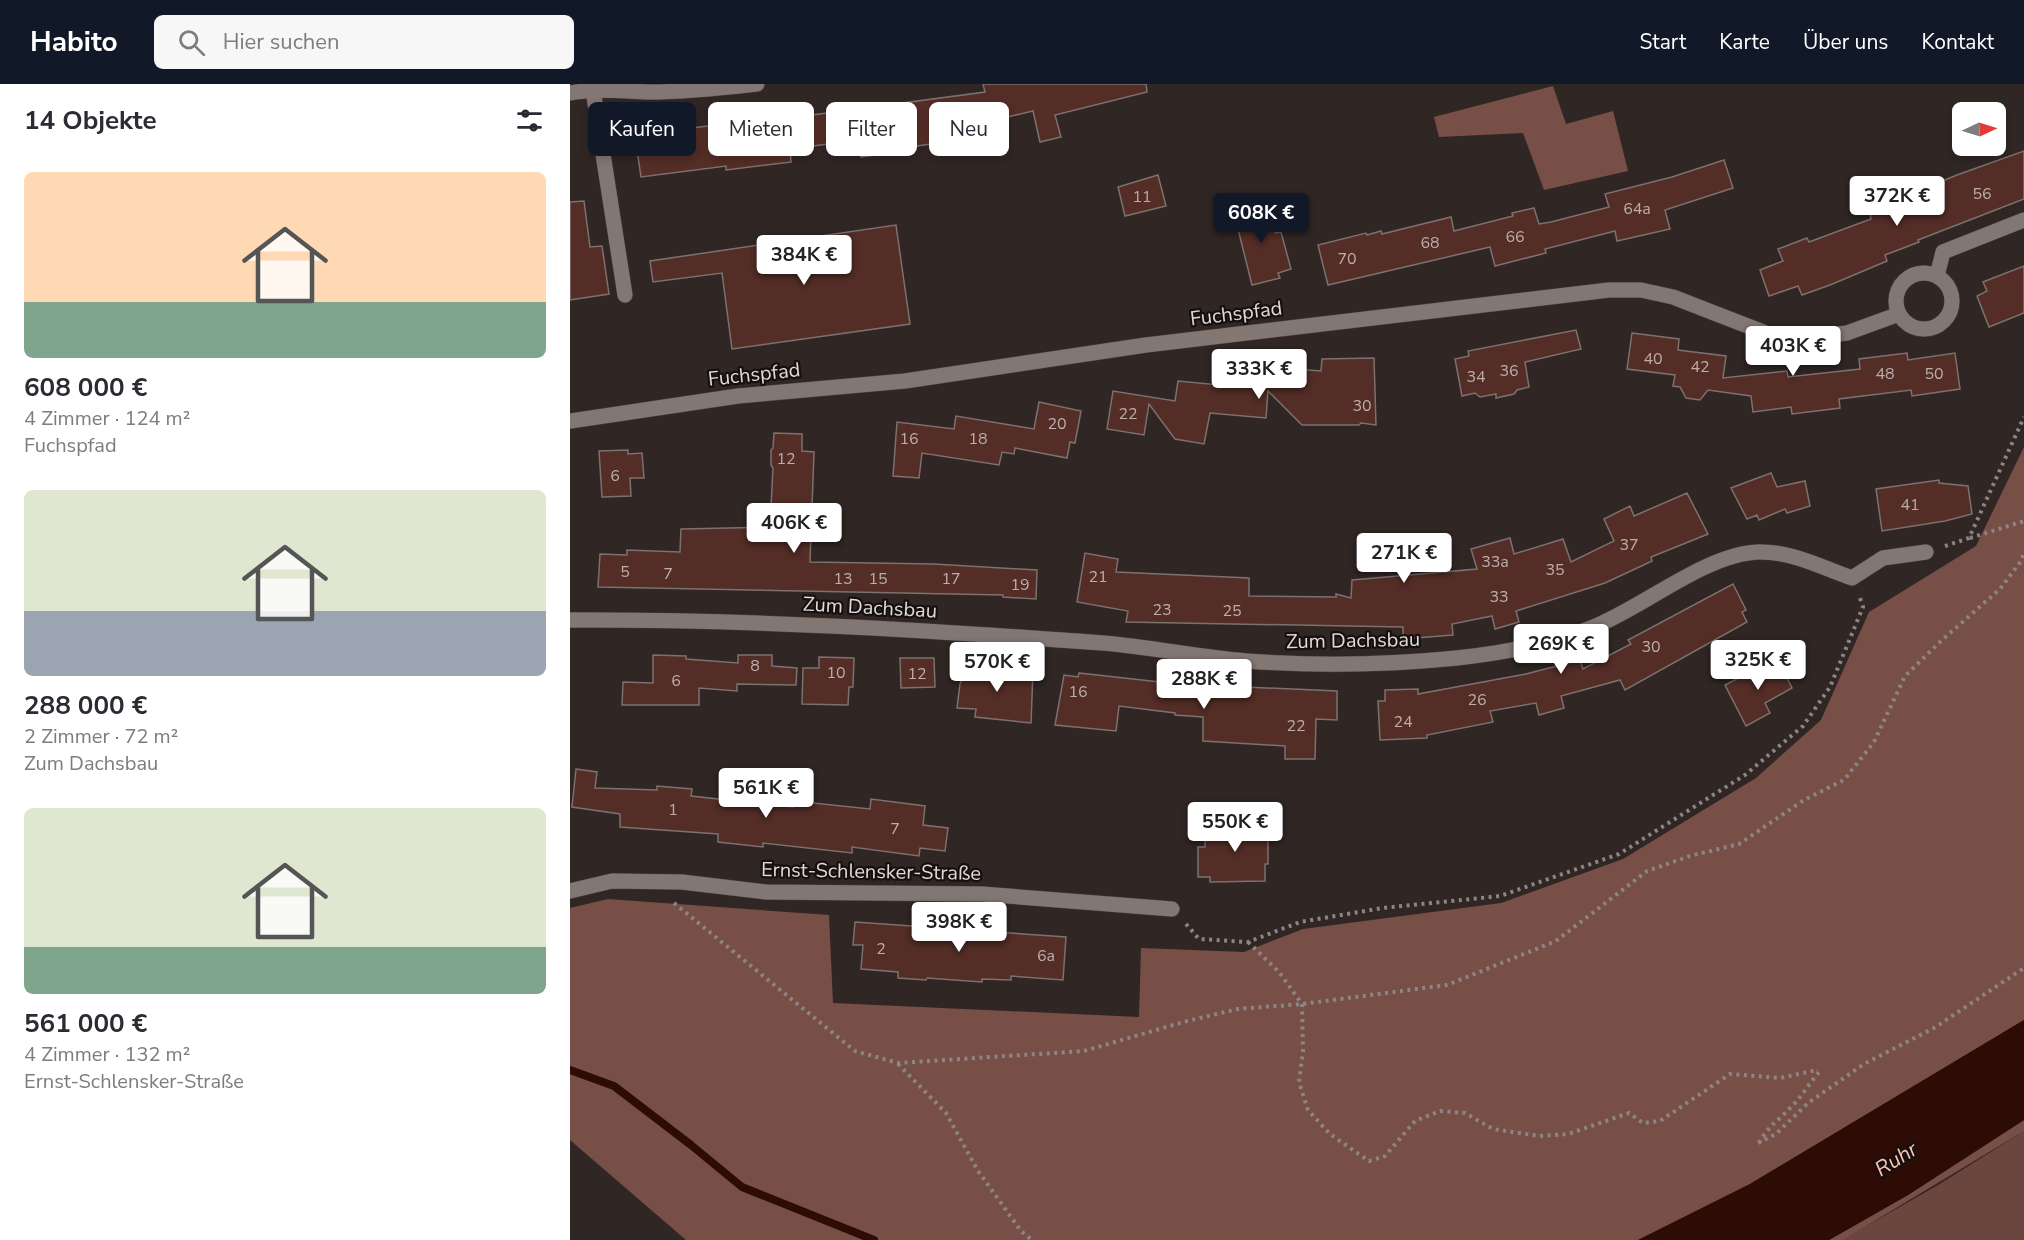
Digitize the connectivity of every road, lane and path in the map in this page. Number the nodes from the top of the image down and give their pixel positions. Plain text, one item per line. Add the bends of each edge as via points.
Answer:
1 (757, 84) edge
2 (589, 88) edge
3 (570, 93) edge
4 (2024, 220) edge
5 (1937, 276) junction
6 (625, 295) dead end
7 (1899, 314) junction
8 (2024, 417) edge
9 (570, 421) edge
10 (2024, 521) edge
11 (1969, 538) junction
12 (1926, 552) joint
13 (2024, 553) edge
14 (1852, 578) junction
15 (570, 620) edge
16 (648, 881) junction
17 (570, 891) edge
18 (1172, 909) joint
19 (1248, 942) junction
20 (2024, 969) edge
21 (1302, 1004) junction
22 (897, 1063) junction
23 (1032, 1240) edge

1 - 2 street via 648,92
2 - 3 street
2 - 6 street
4 - 5 street via 1944,252
5 - 7 street via 1919,274 1902,283 1896,296
5 - 7 street via 1945,282 1952,298 1952,308 1941,324 1928,330 1918,329
7 - 9 street, Fuchspfad via 1847,333 1776,337 1673,297 1641,290 1609,290 1146,345 905,381 738,396
8 - 11 path
10 - 11 path
11 - 12 path
12 - 14 street via 1883,558
13 - 21 path via 2000,589 1905,676 1874,742 1844,780 1804,800 1739,844 1647,871 1546,945 1447,985
14 - 15 street, Zum Dachsbau via 1784,553 1755,552 1722,560 1593,628 1531,647 1388,664 1246,661 1108,644 909,629 685,619
14 - 19 path via 1863,607 1830,687 1803,726 1744,775 1619,854 1500,896 1383,908 1300,922
16 - 17 street, Ernst-Schlensker-Straße via 612,881
16 - 18 street, Ernst-Schlensker-Straße via 766,892 982,894
16 - 22 path via 855,1051
18 - 19 path via 1199,939
19 - 21 path via 1279,972
20 - 21 path via 1934,1028 1864,1064 1808,1103 1776,1134 1758,1143 1820,1071 1780,1078 1730,1074 1660,1122 1643,1123 1629,1113 1568,1134 1539,1136 1493,1129 1465,1113 1440,1111 1415,1121 1385,1156 1369,1161 1330,1134 1308,1110 1299,1082
21 - 22 path via 1238,1009 1084,1051
22 - 23 path via 946,1113 978,1171

